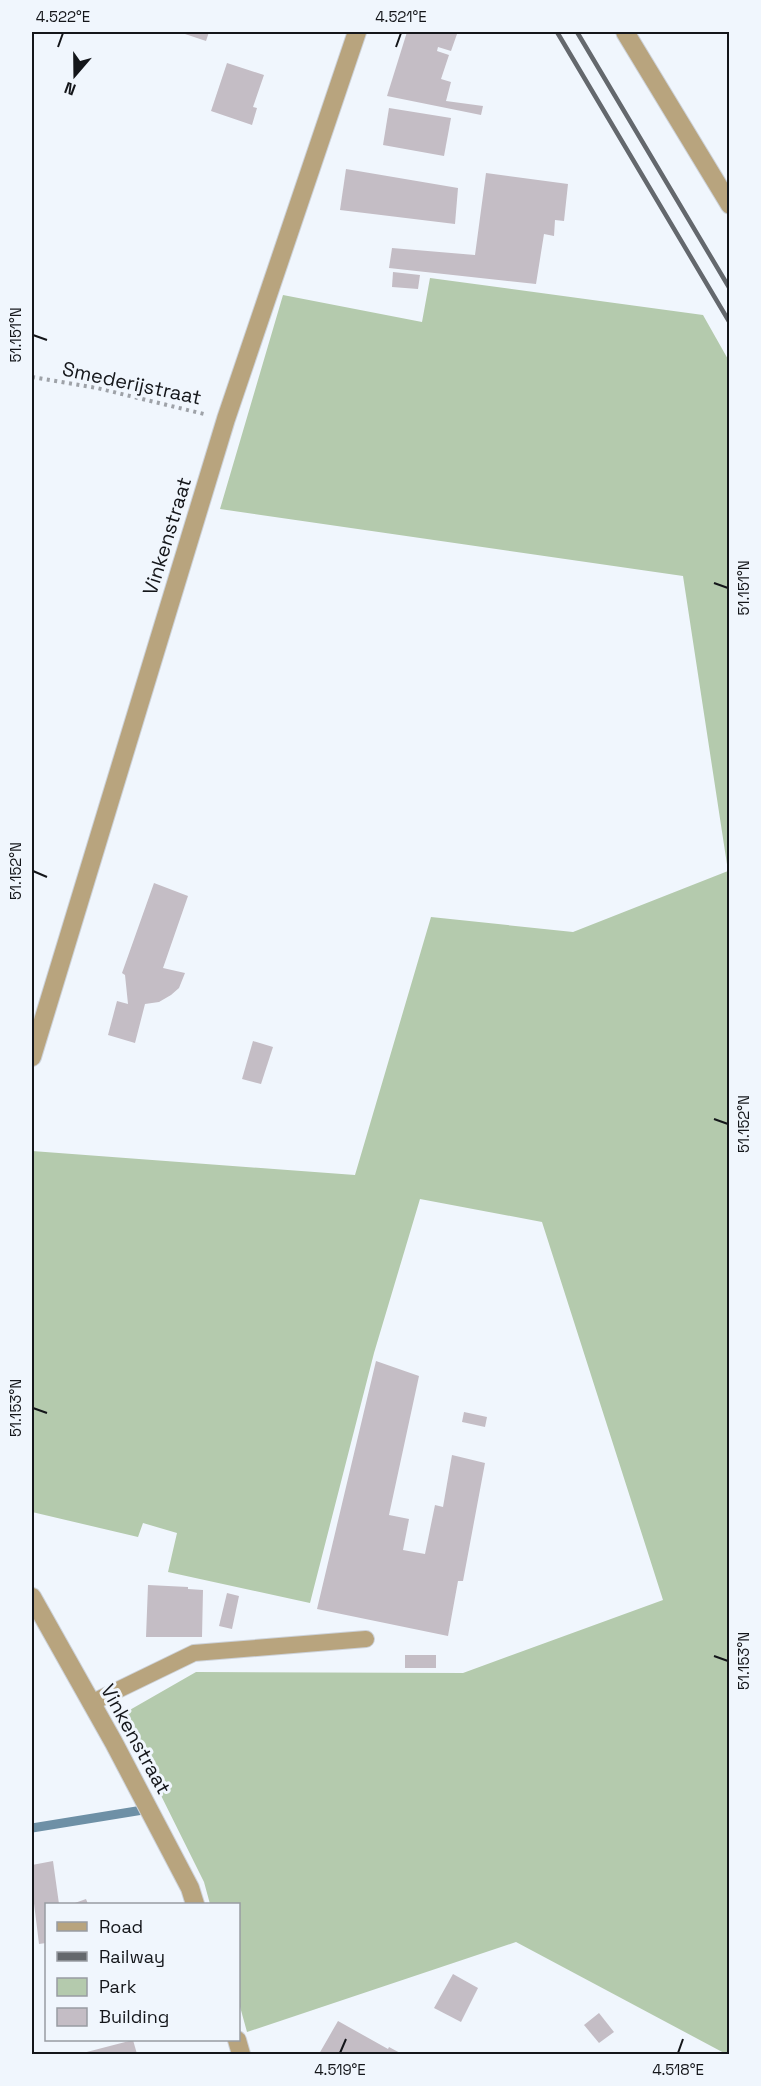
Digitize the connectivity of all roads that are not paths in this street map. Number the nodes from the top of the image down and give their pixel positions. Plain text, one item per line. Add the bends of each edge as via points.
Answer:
1 (357, 32) edge
2 (625, 32) edge
3 (729, 205) edge
4 (32, 1057) edge
5 (32, 1597) edge
6 (366, 1639) dead end
7 (91, 1703) junction
8 (194, 1903) edge

1 - 4 street, Vinkenstraat via 226,419
2 - 3 street
5 - 7 street, Vinkenstraat
6 - 7 lane via 194,1653
7 - 8 street, Vinkenstraat via 185,1878

